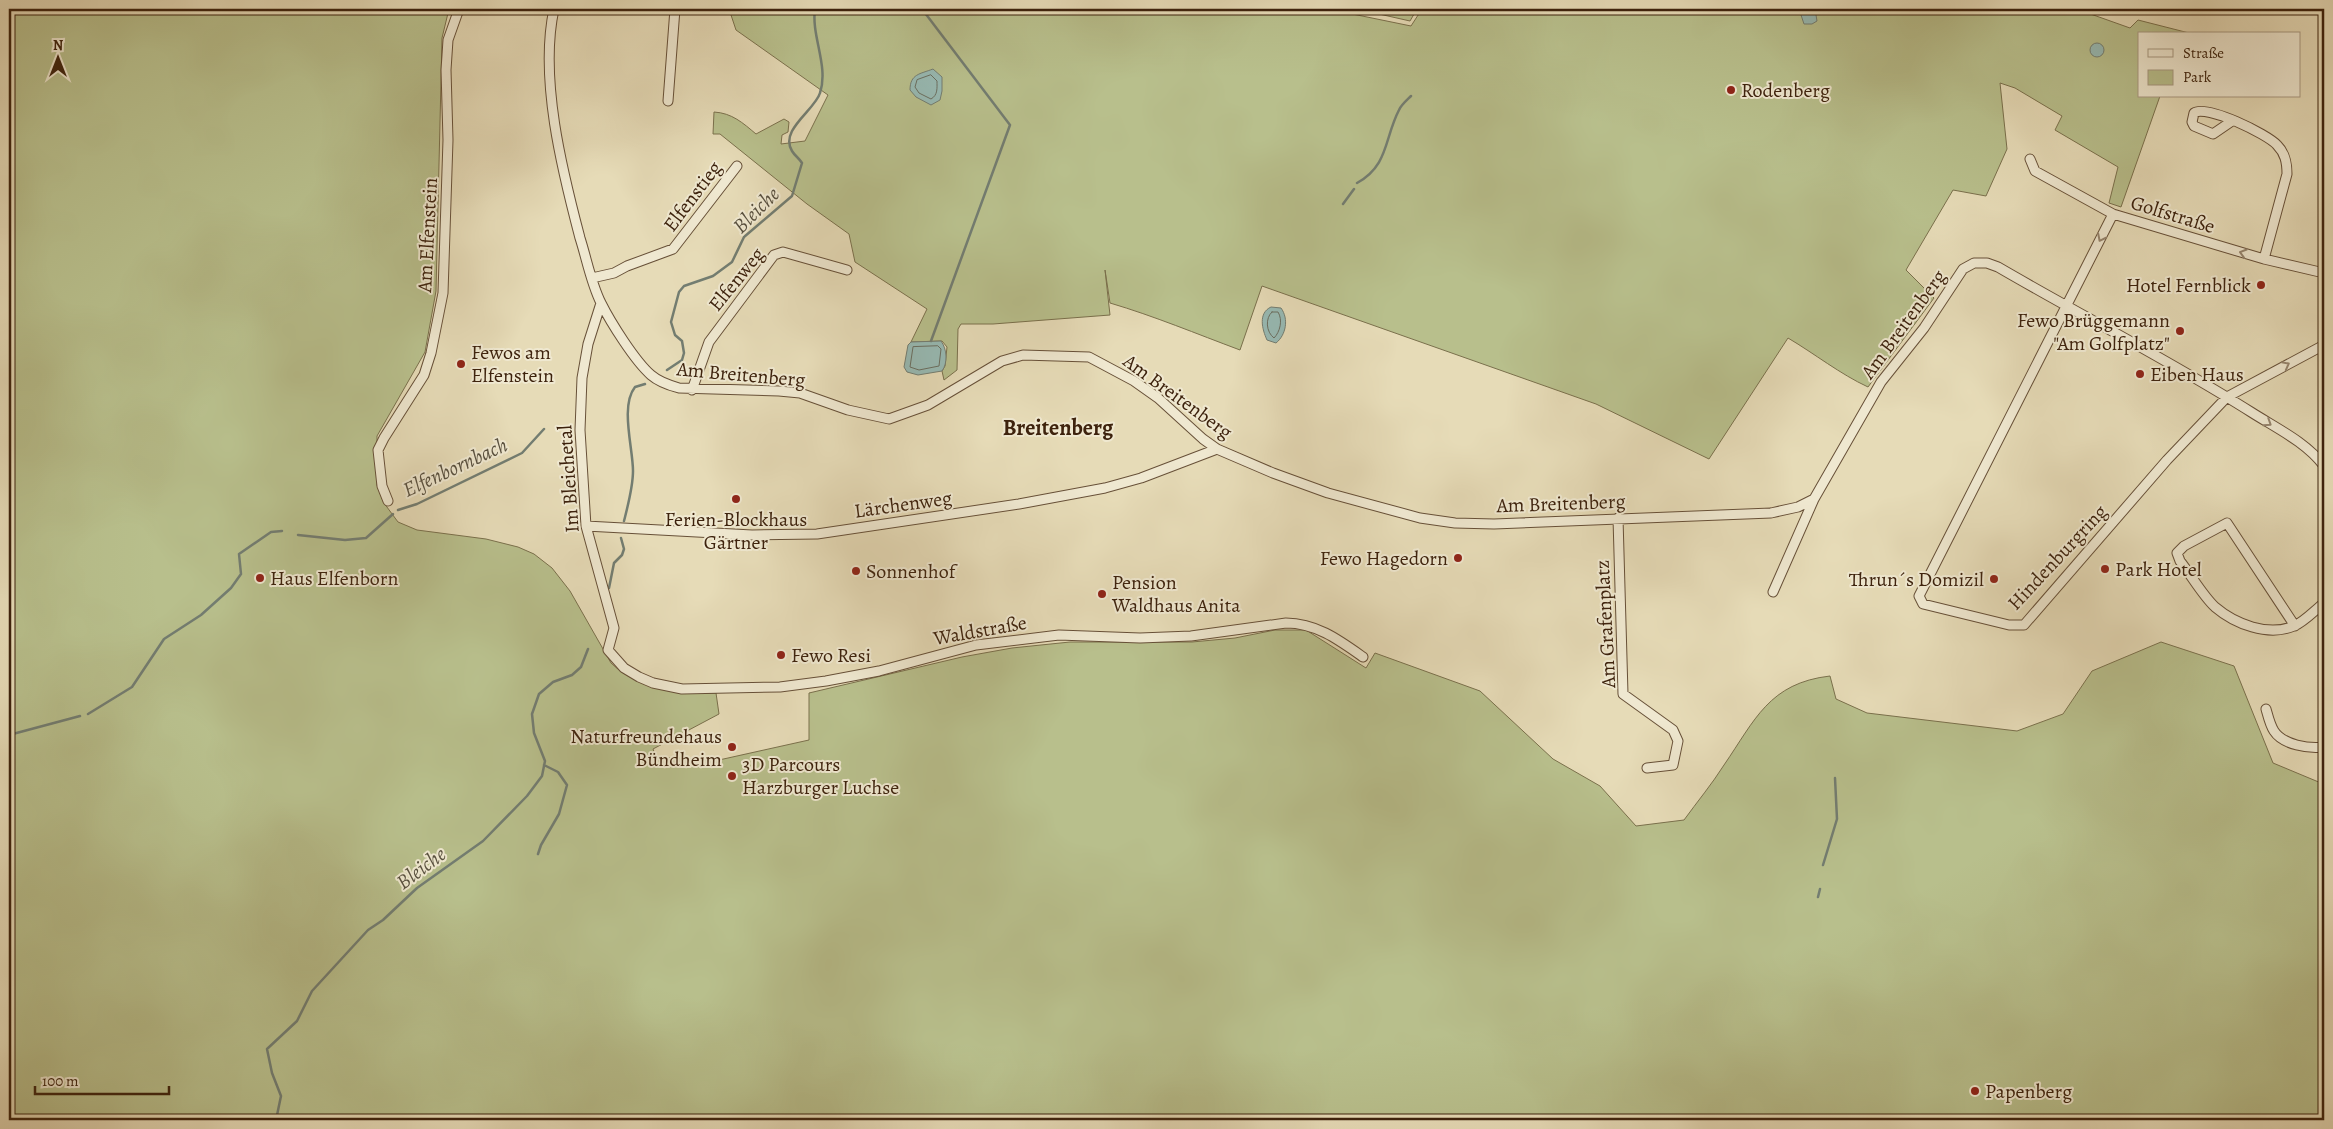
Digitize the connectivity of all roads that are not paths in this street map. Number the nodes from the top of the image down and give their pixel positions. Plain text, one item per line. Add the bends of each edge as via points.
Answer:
1 (459, 9) edge
2 (554, 9) edge
3 (675, 9) edge
4 (668, 101) dead end
5 (2232, 121) dead end
6 (2030, 160) dead end
7 (737, 166) dead end
8 (2113, 214) junction
9 (2264, 259) junction
10 (847, 270) dead end
11 (2324, 273) edge
12 (592, 278) junction
13 (601, 303) junction
14 (2066, 307) junction
15 (2324, 345) edge
16 (692, 390) junction
17 (2227, 397) junction
18 (1218, 449) junction
19 (2324, 466) edge
20 (1814, 499) junction
21 (388, 502) dead end
22 (1618, 518) junction
23 (586, 526) junction
24 (1773, 592) dead end
25 (2324, 603) edge
26 (2295, 626) junction
27 (608, 650) joint
28 (1363, 658) dead end
29 (2266, 709) dead end
30 (2324, 747) edge
31 (1647, 768) dead end

1 - 21 street, Am Elfenstein via 448,40 446,70 448,150 443,293 424,375 378,450 382,486
2 - 12 street, Am Breitenberg via 549,66 555,116 564,179
3 - 4 street
5 - 9 street via 2267,136 2280,149 2287,163 2287,174
6 - 8 street via 2035,171
7 - 12 street, Elfenstieg via 674,249 614,273
9 -> 8 street, Golfstraße
8 -> 14 street, Golfstraße
9 - 11 street, Golfstraße
10 - 16 street, Elfenweg via 783,252 774,255 709,342
12 - 13 street, Am Breitenberg
13 - 16 street, Am Breitenberg via 635,357 651,375 664,384
13 - 23 street, Im Bleichetal via 588,344 582,378 580,430
14 - 17 street
14 - 17 street, Hindenburgring via 1919,596 1922,604 2009,625 2024,625 2167,460
14 - 20 street, Am Breitenberg via 1998,267 1987,263 1963,269 1924,328 1881,382
17 -> 15 street
16 - 18 street, Am Breitenberg via 800,394 848,410 890,419 928,405 982,371 1023,354 1089,357 1158,398
17 -> 19 street via 2298,442
18 - 22 street, Am Breitenberg via 1328,493 1420,518 1494,524
18 - 23 street, Lärchenweg via 1105,488 817,534 752,535
20 - 22 street, Am Breitenberg via 1798,507 1771,513
20 - 24 street, Am Breitenberg
22 - 31 street, Am Grafenplatz via 1623,694 1673,730 1678,741 1673,765
23 - 27 street, Im Bleichetal via 614,628
25 - 26 street
26 - 26 street via 2280,630 2262,629 2237,622 2214,606 2177,553 2227,523
27 - 28 street, Waldstraße via 624,668 638,677 682,689 780,687 826,681 879,671 976,644 1059,635 1191,636 1286,623 1313,626
29 - 30 street via 2274,732 2286,742

